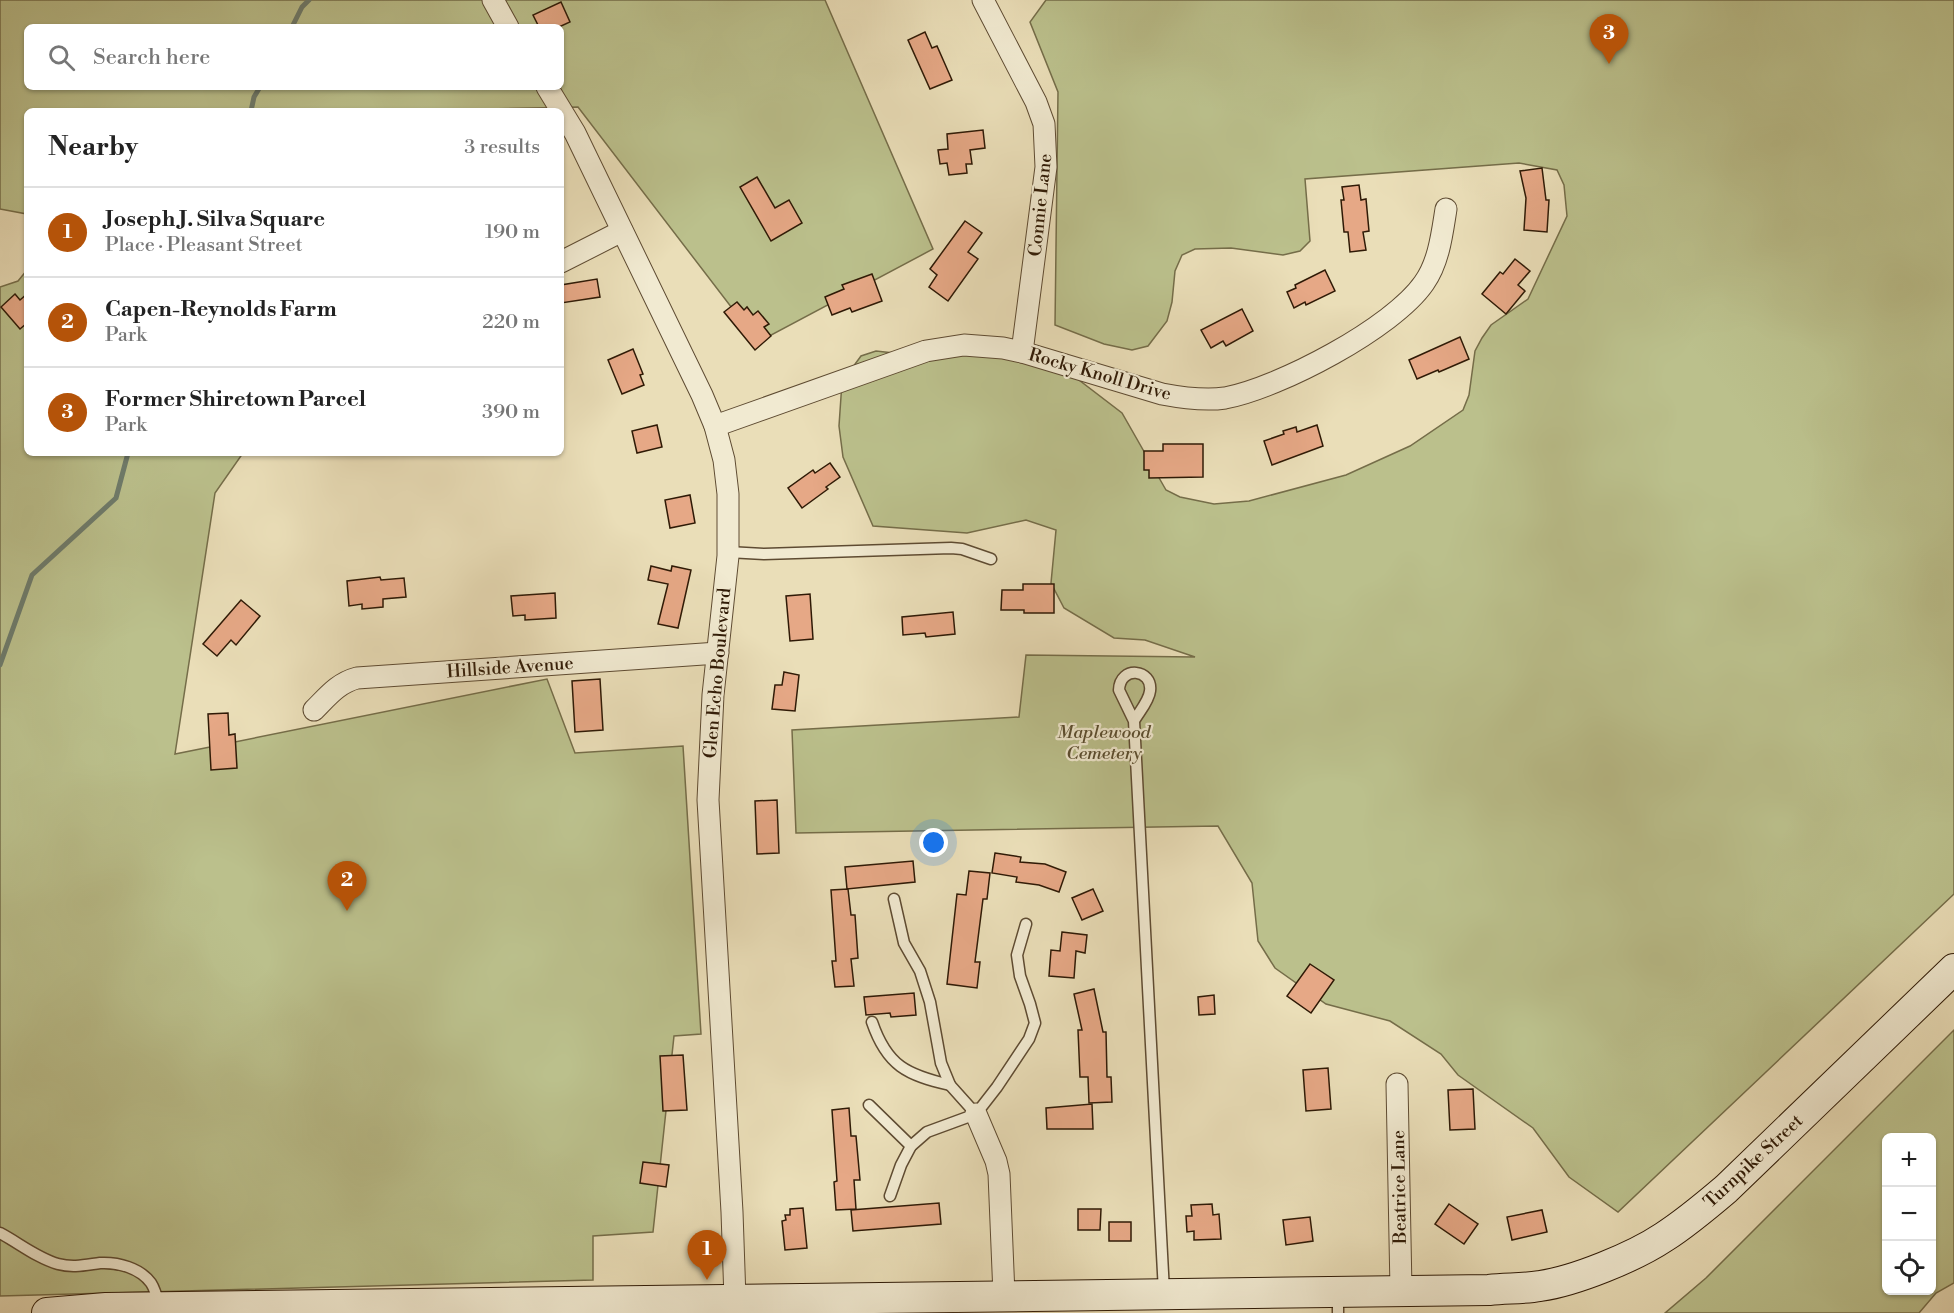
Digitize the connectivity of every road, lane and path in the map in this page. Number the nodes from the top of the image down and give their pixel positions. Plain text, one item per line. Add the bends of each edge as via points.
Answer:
1 (493, 0) edge
2 (983, 0) edge
3 (506, 24) edge
4 (549, 90) edge
5 (560, 108) edge
6 (564, 115) edge
7 (1446, 209) dead end
8 (622, 231) junction
9 (564, 260) edge
10 (1022, 352) junction
11 (715, 426) junction
12 (729, 552) junction
13 (991, 559) dead end
14 (718, 653) junction
15 (314, 710) dead end
16 (1134, 721) dead end
17 (894, 899) dead end
18 (1026, 924) dead end
19 (1954, 969) edge
20 (872, 1022) dead end
21 (1397, 1084) dead end
22 (950, 1085) junction
23 (869, 1104) dead end
24 (976, 1114) junction
25 (911, 1146) junction
26 (890, 1196) dead end
27 (0, 1233) edge
28 (1401, 1290) junction
29 (1164, 1295) junction
30 (735, 1299) junction
31 (1023, 1300) junction
32 (1540, 1300) edge
33 (1338, 1302) edge
34 (160, 1307) junction
35 (331, 1309) edge
36 (46, 1313) edge

1 - 3 street
2 - 10 street, Connie Lane via 1044,124 1044,190
4 - 5 street, Glen Echo Boulevard
6 - 8 street, Glen Echo Boulevard
7 - 10 street, Rocky Knoll Drive via 1435,261 1426,281 1405,305 1350,345 1249,392 1203,400 1162,394
8 - 9 street
8 - 11 street, Glen Echo Boulevard
10 - 11 street, Rocky Knoll Drive via 964,345 926,351
11 - 12 street, Glen Echo Boulevard via 728,494
12 - 13 lane via 951,548
12 - 14 street, Glen Echo Boulevard
14 - 15 street, Hillside Avenue via 357,678 336,687
14 - 30 street, Glen Echo Boulevard via 710,738 708,826
16 - 29 lane
17 - 22 lane via 904,943 920,971 930,1002 941,1063
18 - 24 lane via 1017,955 1035,1023 1015,1061
19 - 32 main road, Turnpike Street via 1726,1189 1691,1217 1662,1238 1565,1281
20 - 22 lane via 878,1040 898,1065 909,1073
21 - 28 street, Beatrice Lane
22 - 24 lane
23 - 25 lane
24 - 25 lane via 927,1132
24 - 31 street via 996,1161
25 - 26 lane
27 - 34 lane via 58,1264 80,1267 111,1263 129,1267 150,1281
28 - 32 main road, Turnpike Street via 1489,1290
28 - 33 main road, Turnpike Street
29 - 31 main road, Turnpike Street
29 - 33 main road, Turnpike Street
30 - 31 main road, Turnpike Street
30 - 35 main road, Turnpike Street
34 - 35 main road, Turnpike Street
34 - 36 main road, Turnpike Street

